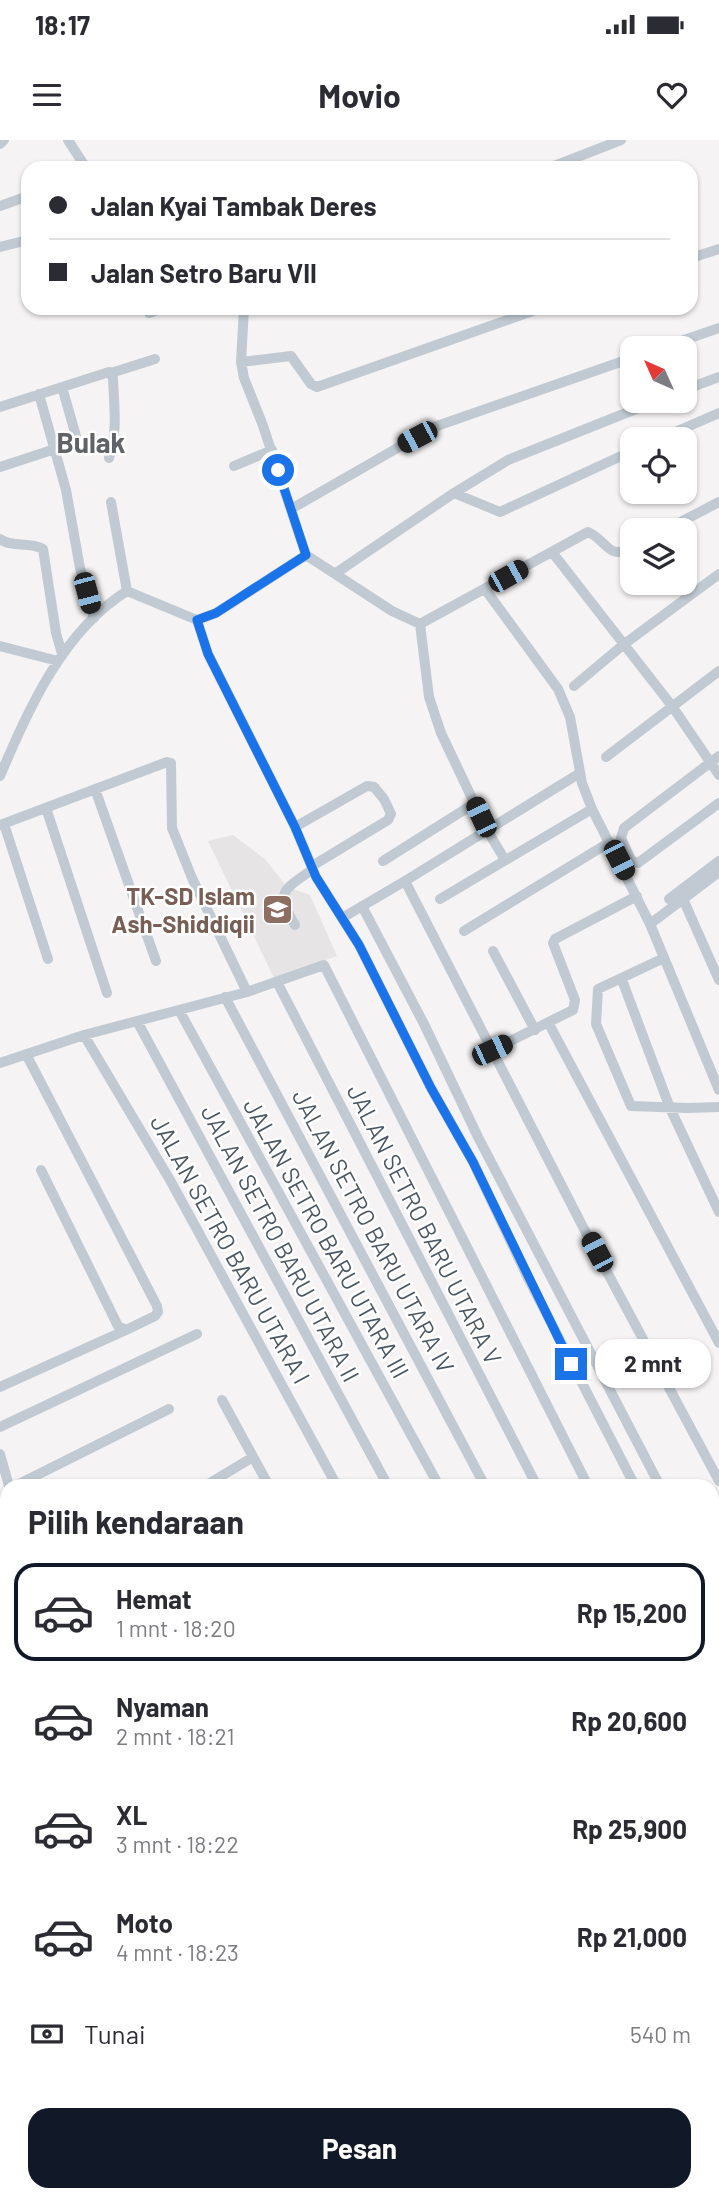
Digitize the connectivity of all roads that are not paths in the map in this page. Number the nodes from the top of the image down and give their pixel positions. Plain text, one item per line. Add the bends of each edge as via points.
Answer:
1 (4, 140) edge
2 (68, 140) edge
3 (621, 140) edge
4 (0, 144) edge
5 (82, 161) edge
6 (567, 161) edge
7 (21, 198) edge
8 (0, 206) edge
9 (21, 242) edge
10 (0, 247) edge
11 (719, 249) edge
12 (698, 256) edge
13 (244, 315) edge
14 (521, 315) edge
15 (719, 328) edge
16 (696, 336) edge
17 (155, 359) dead end
18 (241, 362) junction
19 (620, 362) edge
20 (111, 373) junction
21 (719, 377) edge
22 (697, 385) edge
23 (62, 387) junction
24 (40, 394) junction
25 (0, 407) edge
26 (626, 413) edge
27 (719, 413) edge
28 (687, 427) edge
29 (76, 436) dead end
30 (55, 449) junction
31 (272, 450) junction
32 (620, 457) edge
33 (109, 458) dead end
34 (234, 466) dead end
35 (0, 467) edge
36 (454, 493) junction
37 (111, 502) dead end
38 (719, 502) edge
39 (291, 509) junction
40 (688, 518) edge
41 (0, 538) edge
42 (552, 552) junction
43 (620, 553) edge
44 (306, 555) junction
45 (336, 573) junction
46 (719, 574) edge
47 (485, 589) junction
48 (127, 590) junction
49 (94, 618) junction
50 (197, 620) junction
51 (421, 624) junction
52 (623, 645) junction
53 (0, 646) edge
54 (60, 658) junction
55 (719, 671) edge
56 (573, 686) dead end
57 (672, 706) junction
58 (606, 757) dead end
59 (714, 759) edge
60 (580, 773) junction
61 (719, 775) edge
62 (0, 776) edge
63 (95, 789) junction
64 (475, 803) junction
65 (719, 803) edge
66 (46, 808) junction
67 (592, 809) junction
68 (2, 824) edge
69 (295, 827) junction
70 (487, 830) junction
71 (610, 842) junction
72 (505, 860) junction
73 (383, 861) dead end
74 (719, 861) edge
75 (314, 871) junction
76 (718, 877) edge
77 (405, 881) junction
78 (637, 896) junction
79 (440, 899) dead end
80 (669, 899) dead end
81 (683, 899) junction
82 (362, 906) junction
83 (342, 918) junction
84 (650, 924) junction
85 (295, 925) dead end
86 (464, 931) dead end
87 (493, 951) dead end
88 (664, 958) junction
89 (48, 959) dead end
90 (156, 961) dead end
91 (622, 980) junction
92 (719, 980) edge
93 (277, 982) junction
94 (247, 992) junction
95 (107, 993) dead end
96 (225, 997) junction
97 (179, 1010) junction
98 (137, 1021) junction
99 (549, 1024) junction
100 (535, 1030) junction
101 (84, 1035) junction
102 (492, 1050) junction
103 (27, 1056) junction
104 (0, 1063) edge
105 (719, 1090) edge
106 (719, 1107) edge
107 (670, 1108) junction
108 (41, 1170) dead end
109 (719, 1213) edge
110 (126, 1330) junction
111 (197, 1334) dead end
112 (719, 1343) edge
113 (0, 1387) edge
114 (222, 1400) dead end
115 (169, 1409) dead end
116 (0, 1427) edge
117 (0, 1454) edge
118 (253, 1457) junction
119 (2, 1474) edge
120 (29, 1479) edge
121 (217, 1479) edge
122 (265, 1479) edge
123 (333, 1479) edge
124 (384, 1479) edge
125 (435, 1479) edge
126 (481, 1479) edge
127 (533, 1479) edge
128 (584, 1479) edge
129 (631, 1479) edge
130 (656, 1479) edge
131 (718, 1479) edge

1 - 4 street
2 - 5 street
3 - 6 street
7 - 8 street
9 - 10 street
11 - 12 street
13 - 18 street
14 - 18 street via 317,387 291,356
15 - 16 street
17 - 20 street
18 - 31 street
19 - 39 street via 434,428
20 - 23 street
20 - 33 street via 115,441
21 - 22 street
23 - 24 street
23 - 29 street
24 - 25 street
24 - 30 street
26 - 36 street via 508,460
27 - 28 street
30 - 35 street
30 - 49 street
31 - 34 street
31 - 39 street
32 - 36 street via 500,512
36 - 45 street
37 - 48 street
38 - 40 street
39 - 44 street
41 - 54 street via 43,549
42 - 43 street via 588,532
42 - 47 street
42 - 52 street
44 - 45 street
44 - 50 street via 216,613
45 - 51 street via 392,611
46 - 52 street
47 - 51 street
47 - 60 street via 558,689 570,717
48 - 49 street
48 - 50 street
49 - 54 street
50 - 69 street via 208,654
51 - 64 street via 429,697
52 - 56 street
52 - 57 street
53 - 54 street
54 - 62 street via 22,724
55 - 57 street
57 - 58 street
57 - 59 street
59 - 61 street
59 - 65 street via 624,828 621,838 631,860 638,863
60 - 67 street
60 - 70 street
63 - 66 street
63 - 90 street
63 - 94 street via 171,763 172,828
64 - 70 street
64 - 73 street
66 - 68 street
66 - 95 street
67 - 71 street
67 - 72 street
68 - 89 street
69 - 75 street
69 - 75 street via 367,786 374,787 391,814
70 - 72 street
70 - 77 street
71 - 78 street
71 - 86 street
72 - 79 street
74 - 80 street
75 - 83 street
75 - 85 street via 288,888 283,897 282,905
76 - 81 street
77 - 82 street
77 - 102 street
78 - 84 street
78 - 99 street via 555,939 576,1004
81 - 84 street
81 - 92 street
82 - 83 street
82 - 130 street
83 - 129 street via 473,1162
84 - 88 street
87 - 100 street
88 - 91 street
88 - 105 street
91 - 107 street
91 - 107 street via 597,991 596,1024 632,1106
93 - 94 street
93 - 127 street, JALAN SETRO BARU UTARA V
93 - 128 street via 326,967
94 - 96 street
96 - 97 street
96 - 126 street, JALAN SETRO BARU UTARA IV
97 - 98 street
97 - 125 street, JALAN SETRO BARU UTARA III
98 - 101 street
98 - 124 street, JALAN SETRO BARU UTARA II
99 - 100 street
99 - 112 street
100 - 102 street
101 - 103 street
101 - 123 street, JALAN SETRO BARU UTARA I via 170,1180
102 - 131 street
103 - 104 street
103 - 110 street via 157,1306 155,1317
106 - 107 street
107 - 109 street
108 - 110 street via 118,1326
110 - 113 street
111 - 116 street
114 - 118 street
115 - 120 street
117 - 119 street
118 - 121 street
118 - 122 street

